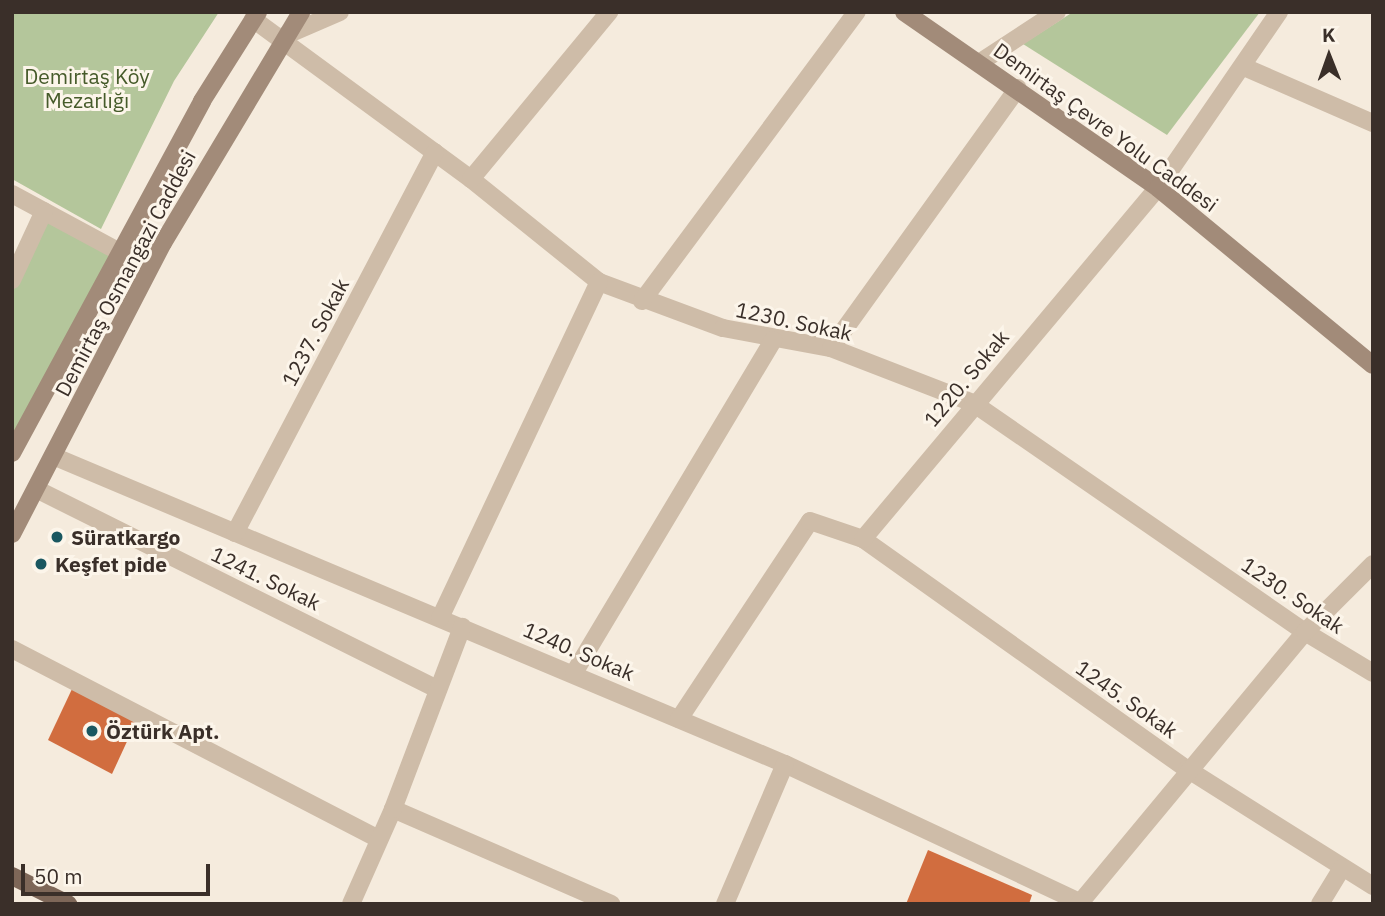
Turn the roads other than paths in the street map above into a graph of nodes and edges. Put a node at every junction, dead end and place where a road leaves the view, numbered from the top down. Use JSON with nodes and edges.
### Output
{"nodes":[{"id":1,"x":301,"y":12,"type":"edge"},
{"id":2,"x":340,"y":12,"type":"edge"},
{"id":3,"x":609,"y":12,"type":"edge"},
{"id":4,"x":857,"y":12,"type":"edge"},
{"id":5,"x":904,"y":12,"type":"edge"},
{"id":6,"x":1057,"y":12,"type":"edge"},
{"id":7,"x":1279,"y":12,"type":"edge"},
{"id":8,"x":256,"y":16,"type":"edge"},
{"id":9,"x":282,"y":37,"type":"junction"},
{"id":10,"x":979,"y":63,"type":"junction"},
{"id":11,"x":1244,"y":67,"type":"junction"},
{"id":12,"x":1018,"y":88,"type":"junction"},
{"id":13,"x":1373,"y":123,"type":"edge"},
{"id":14,"x":435,"y":152,"type":"junction"},
{"id":15,"x":471,"y":179,"type":"junction"},
{"id":16,"x":1158,"y":188,"type":"junction"},
{"id":17,"x":12,"y":194,"type":"edge"},
{"id":18,"x":44,"y":211,"type":"junction"},
{"id":19,"x":118,"y":251,"type":"junction"},
{"id":20,"x":12,"y":280,"type":"edge"},
{"id":21,"x":599,"y":282,"type":"junction"},
{"id":22,"x":642,"y":301,"type":"junction"},
{"id":23,"x":773,"y":340,"type":"junction"},
{"id":24,"x":831,"y":348,"type":"junction"},
{"id":25,"x":1373,"y":365,"type":"edge"},
{"id":26,"x":973,"y":403,"type":"junction"},
{"id":27,"x":12,"y":453,"type":"edge"},
{"id":28,"x":53,"y":456,"type":"junction"},
{"id":29,"x":36,"y":489,"type":"junction"},
{"id":30,"x":235,"y":533,"type":"junction"},
{"id":31,"x":12,"y":534,"type":"edge"},
{"id":32,"x":863,"y":539,"type":"junction"},
{"id":33,"x":1373,"y":564,"type":"edge"},
{"id":34,"x":440,"y":618,"type":"junction"},
{"id":35,"x":462,"y":627,"type":"junction"},
{"id":36,"x":1305,"y":632,"type":"junction"},
{"id":37,"x":12,"y":649,"type":"edge"},
{"id":38,"x":574,"y":673,"type":"junction"},
{"id":39,"x":1373,"y":673,"type":"edge"},
{"id":40,"x":438,"y":689,"type":"junction"},
{"id":41,"x":679,"y":719,"type":"junction"},
{"id":42,"x":785,"y":764,"type":"junction"},
{"id":43,"x":1187,"y":769,"type":"junction"},
{"id":44,"x":393,"y":809,"type":"junction"},
{"id":45,"x":379,"y":839,"type":"junction"},
{"id":46,"x":1342,"y":868,"type":"junction"},
{"id":47,"x":12,"y":876,"type":"edge"},
{"id":48,"x":1373,"y":886,"type":"edge"},
{"id":49,"x":1080,"y":903,"type":"edge"},
{"id":50,"x":68,"y":904,"type":"edge"},
{"id":51,"x":351,"y":904,"type":"edge"},
{"id":52,"x":611,"y":904,"type":"edge"},
{"id":53,"x":725,"y":904,"type":"edge"},
{"id":54,"x":1320,"y":904,"type":"edge"}],
"edges":[{"from":1,"to":9,"type":"main road","name":"Demirtaş Osmangazi Caddesi"},
{"from":2,"to":9,"type":"street"},
{"from":3,"to":15,"type":"street"},
{"from":4,"to":22,"type":"street"},
{"from":5,"to":10,"type":"main road","name":"Demirtaş Çevre Yolu Caddesi"},
{"from":6,"to":10,"type":"street"},
{"from":7,"to":11,"type":"street","name":"1220. Sokak"},
{"from":8,"to":9,"type":"street","name":"1230. Sokak"},
{"from":8,"to":19,"type":"main road","name":"Demirtaş Osmangazi Caddesi"},
{"from":9,"to":14,"type":"street","name":"1230. Sokak"},
{"from":9,"to":28,"type":"main road","name":"Demirtaş Osmangazi Caddesi"},
{"from":10,"to":12,"type":"main road","name":"Demirtaş Çevre Yolu Caddesi"},
{"from":11,"to":13,"type":"street"},
{"from":11,"to":16,"type":"street","name":"1220. Sokak"},
{"from":12,"to":16,"type":"main road","name":"Demirtaş Çevre Yolu Caddesi"},
{"from":12,"to":24,"type":"street"},
{"from":14,"to":15,"type":"street","name":"1230. Sokak"},
{"from":14,"to":30,"type":"street","name":"1237. Sokak"},
{"from":15,"to":21,"type":"street","name":"1230. Sokak"},
{"from":16,"to":25,"type":"main road","name":"Demirtaş Çevre Yolu Caddesi"},
{"from":16,"to":26,"type":"street","name":"1220. Sokak"},
{"from":17,"to":18,"type":"street"},
{"from":18,"to":19,"type":"street"},
{"from":18,"to":20,"type":"street"},
{"from":19,"to":27,"type":"main road","name":"Demirtaş Osmangazi Caddesi"},
{"from":21,"to":22,"type":"street","name":"1230. Sokak"},
{"from":21,"to":34,"type":"street"},
{"from":22,"to":23,"type":"street","name":"1230. Sokak"},
{"from":23,"to":24,"type":"street","name":"1230. Sokak"},
{"from":23,"to":38,"type":"street"},
{"from":24,"to":26,"type":"street","name":"1230. Sokak"},
{"from":26,"to":32,"type":"street","name":"1220. Sokak"},
{"from":26,"to":36,"type":"street","name":"1230. Sokak"},
{"from":28,"to":29,"type":"main road","name":"Demirtaş Osmangazi Caddesi"},
{"from":28,"to":30,"type":"street","name":"1240. Sokak"},
{"from":29,"to":31,"type":"main road","name":"Demirtaş Osmangazi Caddesi"},
{"from":29,"to":40,"type":"street","name":"1241. Sokak"},
{"from":30,"to":34,"type":"street","name":"1240. Sokak"},
{"from":32,"to":41,"type":"street"},
{"from":32,"to":43,"type":"street","name":"1245. Sokak"},
{"from":33,"to":36,"type":"street"},
{"from":34,"to":35,"type":"street","name":"1240. Sokak"},
{"from":35,"to":38,"type":"street","name":"1240. Sokak"},
{"from":35,"to":40,"type":"street"},
{"from":36,"to":39,"type":"street","name":"1230. Sokak"},
{"from":36,"to":43,"type":"street"},
{"from":37,"to":45,"type":"street"},
{"from":38,"to":41,"type":"street","name":"1240. Sokak"},
{"from":40,"to":44,"type":"street"},
{"from":41,"to":42,"type":"street","name":"1240. Sokak"},
{"from":42,"to":49,"type":"street","name":"1240. Sokak"},
{"from":42,"to":53,"type":"street"},
{"from":43,"to":46,"type":"street","name":"1245. Sokak"},
{"from":43,"to":49,"type":"street"},
{"from":44,"to":45,"type":"street"},
{"from":44,"to":52,"type":"street"},
{"from":45,"to":51,"type":"street"},
{"from":46,"to":48,"type":"street","name":"1245. Sokak"},
{"from":46,"to":54,"type":"street"},
{"from":47,"to":50,"type":"main road"}]}
